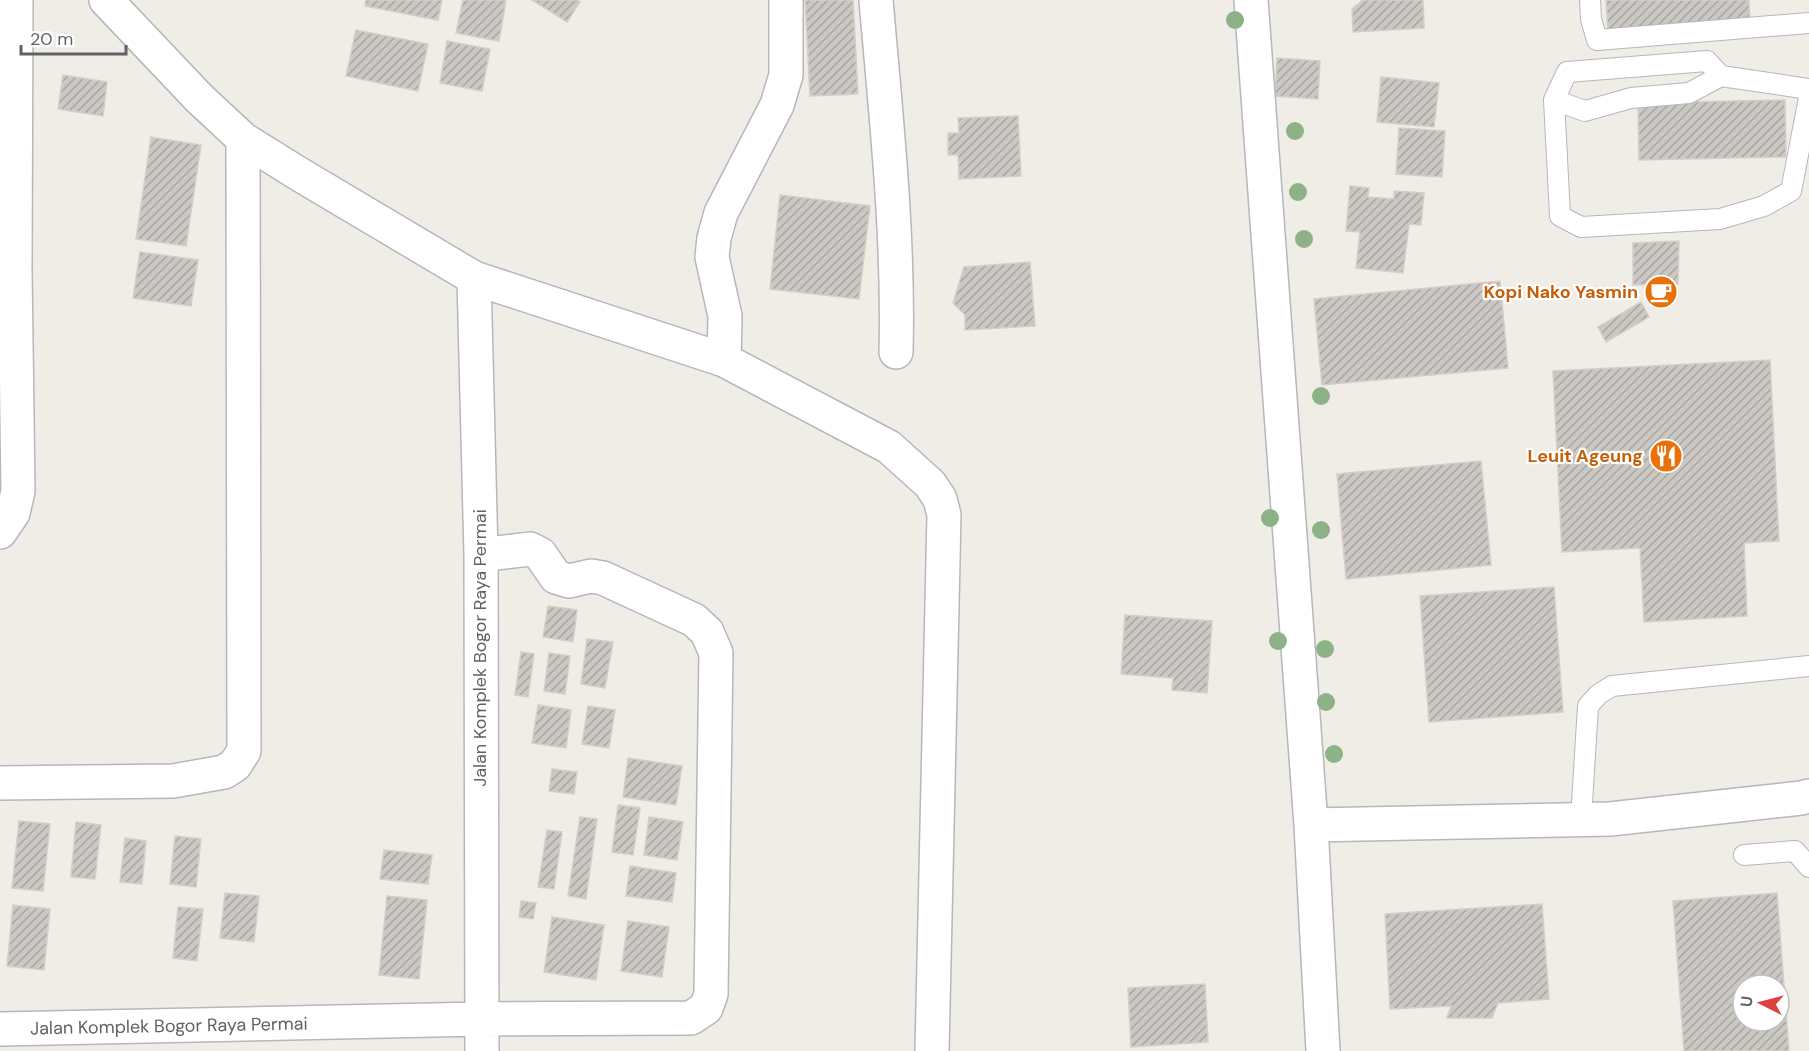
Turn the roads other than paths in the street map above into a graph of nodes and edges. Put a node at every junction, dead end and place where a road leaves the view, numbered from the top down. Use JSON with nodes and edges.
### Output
{"nodes":[{"id":1,"x":16,"y":0,"type":"edge"},
{"id":2,"x":106,"y":0,"type":"edge"},
{"id":3,"x":786,"y":0,"type":"edge"},
{"id":4,"x":876,"y":0,"type":"edge"},
{"id":5,"x":1251,"y":0,"type":"edge"},
{"id":6,"x":1590,"y":0,"type":"edge"},
{"id":7,"x":1809,"y":23,"type":"edge"},
{"id":8,"x":1721,"y":76,"type":"junction"},
{"id":9,"x":1809,"y":89,"type":"edge"},
{"id":10,"x":1809,"y":98,"type":"edge"},
{"id":11,"x":1554,"y":100,"type":"junction"},
{"id":12,"x":243,"y":139,"type":"junction"},
{"id":13,"x":474,"y":278,"type":"junction"},
{"id":14,"x":896,"y":352,"type":"dead end"},
{"id":15,"x":724,"y":360,"type":"junction"},
{"id":16,"x":0,"y":532,"type":"edge"},
{"id":17,"x":481,"y":555,"type":"junction"},
{"id":18,"x":1809,"y":666,"type":"edge"},
{"id":19,"x":0,"y":783,"type":"edge"},
{"id":20,"x":1806,"y":798,"type":"edge"},
{"id":21,"x":1581,"y":819,"type":"junction"},
{"id":22,"x":1311,"y":825,"type":"junction"},
{"id":23,"x":1744,"y":855,"type":"dead end"},
{"id":24,"x":1809,"y":867,"type":"edge"},
{"id":25,"x":0,"y":1029,"type":"edge"},
{"id":26,"x":482,"y":1035,"type":"edge"},
{"id":27,"x":932,"y":1051,"type":"edge"},
{"id":28,"x":1323,"y":1051,"type":"edge"}],
"edges":[{"from":1,"to":16,"type":"street"},
{"from":2,"to":12,"type":"street"},
{"from":3,"to":15,"type":"street"},
{"from":4,"to":14,"type":"street"},
{"from":5,"to":22,"type":"street"},
{"from":6,"to":7,"type":"lane"},
{"from":8,"to":9,"type":"lane"},
{"from":8,"to":11,"type":"lane"},
{"from":8,"to":11,"type":"lane"},
{"from":10,"to":11,"type":"lane"},
{"from":12,"to":13,"type":"street"},
{"from":12,"to":19,"type":"street"},
{"from":13,"to":15,"type":"street"},
{"from":13,"to":17,"type":"street","name":"Jalan Komplek Bogor Raya Permai"},
{"from":15,"to":27,"type":"street"},
{"from":17,"to":26,"type":"street","name":"Jalan Komplek Bogor Raya Permai"},
{"from":17,"to":26,"type":"street"},
{"from":18,"to":21,"type":"lane"},
{"from":20,"to":21,"type":"street"},
{"from":21,"to":22,"type":"street"},
{"from":22,"to":28,"type":"street"},
{"from":23,"to":24,"type":"lane"},
{"from":25,"to":26,"type":"street","name":"Jalan Komplek Bogor Raya Permai"}]}
